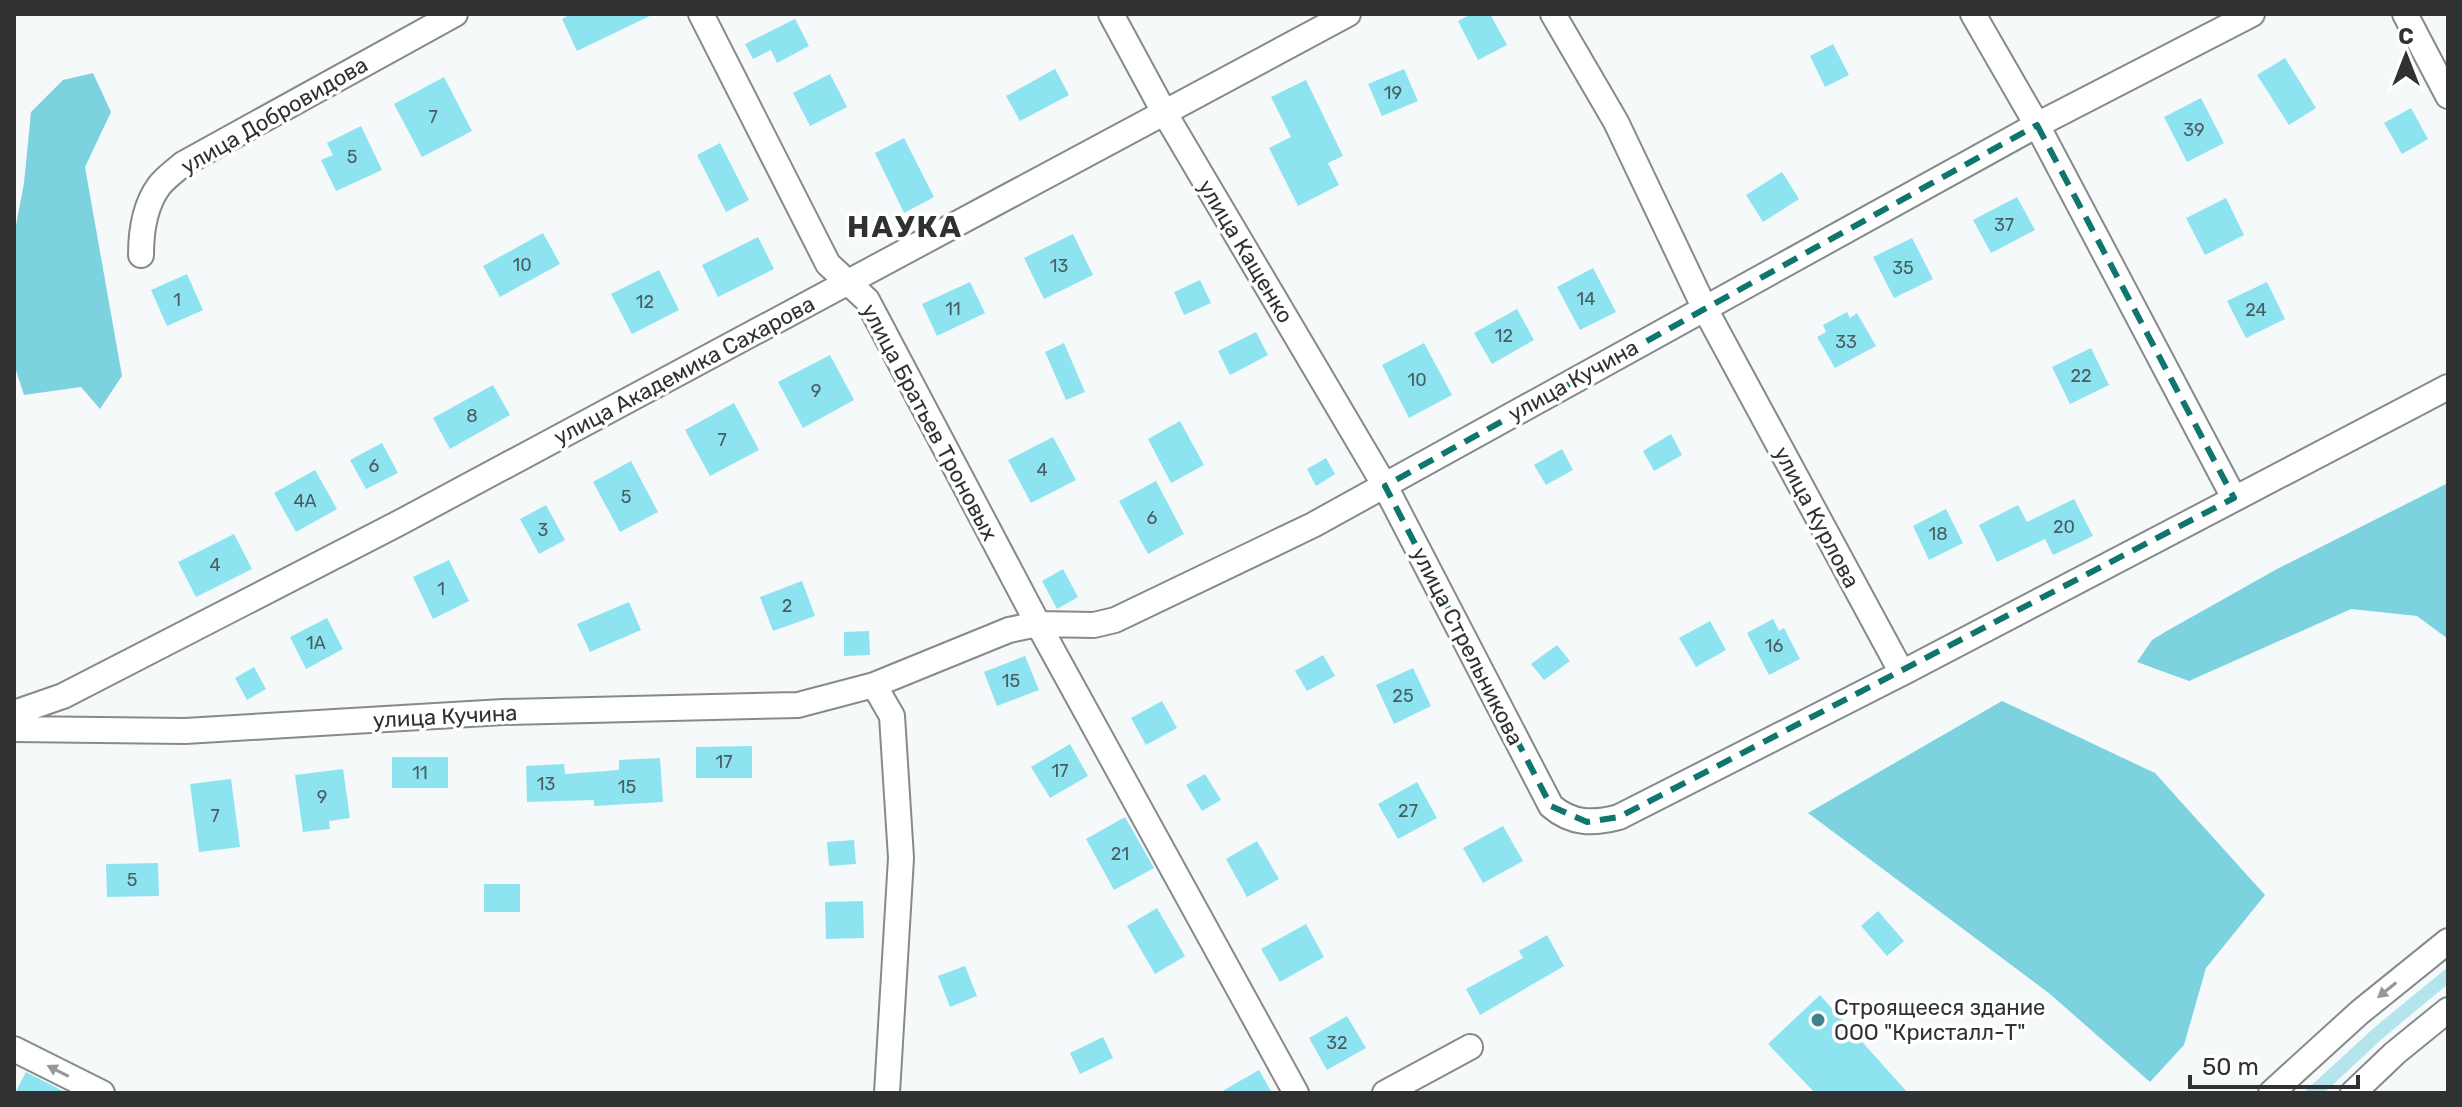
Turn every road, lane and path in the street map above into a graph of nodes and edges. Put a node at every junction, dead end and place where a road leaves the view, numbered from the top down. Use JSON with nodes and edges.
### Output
{"nodes":[{"id":1,"x":455,"y":14,"type":"edge"},
{"id":2,"x":701,"y":14,"type":"edge"},
{"id":3,"x":1111,"y":14,"type":"edge"},
{"id":4,"x":1348,"y":14,"type":"edge"},
{"id":5,"x":1553,"y":14,"type":"edge"},
{"id":6,"x":1973,"y":14,"type":"edge"},
{"id":7,"x":2252,"y":14,"type":"edge"},
{"id":8,"x":2405,"y":14,"type":"edge"},
{"id":9,"x":2448,"y":96,"type":"edge"},
{"id":10,"x":1164,"y":112,"type":"junction"},
{"id":11,"x":2037,"y":125,"type":"junction"},
{"id":12,"x":141,"y":255,"type":"dead end"},
{"id":13,"x":848,"y":283,"type":"junction"},
{"id":14,"x":1704,"y":307,"type":"junction"},
{"id":15,"x":2448,"y":387,"type":"edge"},
{"id":16,"x":1385,"y":486,"type":"junction"},
{"id":17,"x":2234,"y":498,"type":"junction"},
{"id":18,"x":1038,"y":624,"type":"junction"},
{"id":19,"x":1902,"y":673,"type":"junction"},
{"id":20,"x":874,"y":685,"type":"junction"},
{"id":21,"x":63,"y":696,"type":"junction"},
{"id":22,"x":14,"y":713,"type":"edge"},
{"id":23,"x":14,"y":729,"type":"edge"},
{"id":24,"x":60,"y":731,"type":"junction"},
{"id":25,"x":2448,"y":941,"type":"edge"},
{"id":26,"x":2448,"y":1010,"type":"edge"},
{"id":27,"x":1470,"y":1047,"type":"dead end"},
{"id":28,"x":14,"y":1049,"type":"edge"},
{"id":29,"x":102,"y":1093,"type":"edge"},
{"id":30,"x":887,"y":1093,"type":"edge"},
{"id":31,"x":1296,"y":1093,"type":"edge"},
{"id":32,"x":1385,"y":1093,"type":"edge"},
{"id":33,"x":2271,"y":1093,"type":"edge"},
{"id":34,"x":2353,"y":1093,"type":"edge"}],
"edges":[{"from":1,"to":12,"type":"street","name":"улица Добровидова"},
{"from":2,"to":13,"type":"street","name":"улица Братьев Троновых"},
{"from":3,"to":10,"type":"street","name":"улица Кащенко"},
{"from":4,"to":10,"type":"street","name":"улица Академика Сахарова"},
{"from":5,"to":14,"type":"street","name":"улица Курлова"},
{"from":6,"to":11,"type":"street"},
{"from":7,"to":11,"type":"street","name":"улица Кучина"},
{"from":8,"to":9,"type":"street"},
{"from":10,"to":13,"type":"street","name":"улица Академика Сахарова"},
{"from":10,"to":16,"type":"street","name":"улица Кащенко"},
{"from":11,"to":14,"type":"street","name":"улица Кучина"},
{"from":11,"to":17,"type":"street"},
{"from":13,"to":18,"type":"street","name":"улица Братьев Троновых"},
{"from":13,"to":21,"type":"street","name":"улица Академика Сахарова"},
{"from":14,"to":16,"type":"street","name":"улица Кучина"},
{"from":14,"to":19,"type":"street","name":"улица Курлова"},
{"from":15,"to":17,"type":"street"},
{"from":16,"to":18,"type":"street","name":"улица Кучина"},
{"from":16,"to":19,"type":"street","name":"улица Стрельникова"},
{"from":17,"to":19,"type":"street"},
{"from":18,"to":20,"type":"street","name":"улица Кучина"},
{"from":18,"to":31,"type":"street","name":"улица Братьев Троновых"},
{"from":20,"to":24,"type":"street","name":"улица Кучина"},
{"from":20,"to":30,"type":"street"},
{"from":21,"to":22,"type":"street","name":"улица Академика Сахарова"},
{"from":21,"to":24,"type":"street"},
{"from":23,"to":24,"type":"street","name":"улица Кучина"},
{"from":25,"to":33,"type":"street","one_way":true},
{"from":26,"to":34,"type":"street"},
{"from":27,"to":32,"type":"street"},
{"from":29,"to":28,"type":"street","one_way":true}]}
